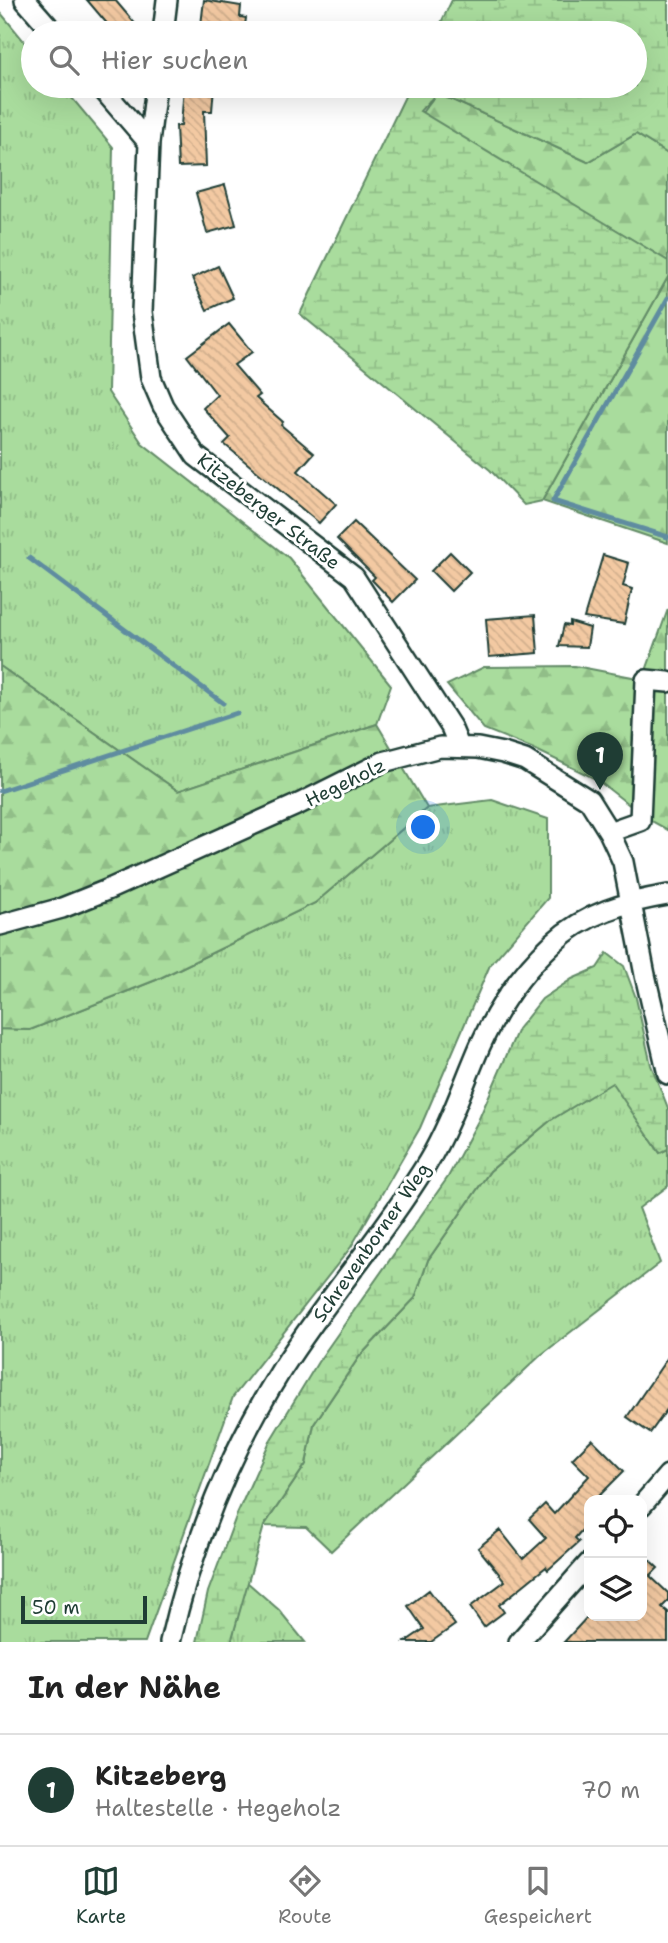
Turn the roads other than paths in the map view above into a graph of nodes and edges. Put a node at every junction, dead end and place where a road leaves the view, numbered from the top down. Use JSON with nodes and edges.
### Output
{"nodes":[{"id":1,"x":25,"y":0,"type":"edge"},
{"id":2,"x":167,"y":0,"type":"edge"},
{"id":3,"x":43,"y":21,"type":"edge"},
{"id":4,"x":164,"y":21,"type":"edge"},
{"id":5,"x":110,"y":98,"type":"edge"},
{"id":6,"x":155,"y":98,"type":"edge"},
{"id":7,"x":149,"y":143,"type":"junction"},
{"id":8,"x":668,"y":682,"type":"edge"},
{"id":9,"x":459,"y":747,"type":"junction"},
{"id":10,"x":609,"y":832,"type":"junction"},
{"id":11,"x":668,"y":895,"type":"edge"},
{"id":12,"x":633,"y":901,"type":"junction"},
{"id":13,"x":0,"y":925,"type":"edge"},
{"id":14,"x":668,"y":1074,"type":"edge"},
{"id":15,"x":668,"y":1475,"type":"edge"},
{"id":16,"x":647,"y":1499,"type":"edge"},
{"id":17,"x":584,"y":1569,"type":"edge"},
{"id":18,"x":170,"y":1642,"type":"edge"},
{"id":19,"x":519,"y":1642,"type":"edge"}],
"edges":[{"from":1,"to":3,"type":"street"},
{"from":2,"to":4,"type":"street"},
{"from":5,"to":7,"type":"street"},
{"from":6,"to":7,"type":"street","name":"Kitzeberger Straße"},
{"from":7,"to":9,"type":"street","name":"Kitzeberger Straße"},
{"from":8,"to":10,"type":"street"},
{"from":9,"to":10,"type":"street","name":"Hegeholz"},
{"from":9,"to":13,"type":"street","name":"Hegeholz"},
{"from":10,"to":12,"type":"street","name":"Hegeholz"},
{"from":11,"to":12,"type":"street","name":"Schrevenborner Weg"},
{"from":12,"to":14,"type":"street"},
{"from":12,"to":18,"type":"street","name":"Schrevenborner Weg"},
{"from":15,"to":16,"type":"street"},
{"from":17,"to":19,"type":"street"}]}
